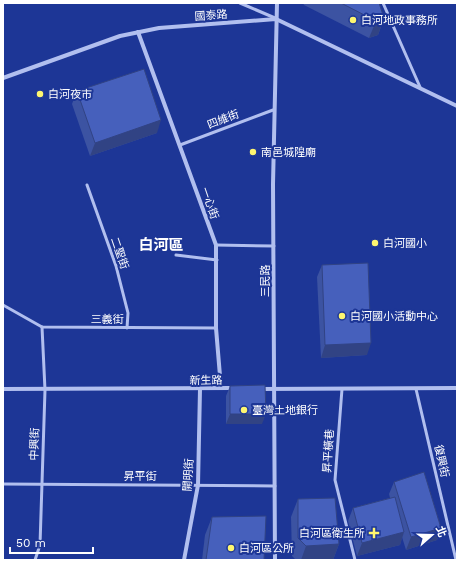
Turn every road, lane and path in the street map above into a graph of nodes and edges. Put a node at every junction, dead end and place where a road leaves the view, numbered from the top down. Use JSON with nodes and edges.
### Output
{"nodes":[{"id":1,"x":240,"y":3,"type":"edge"},
{"id":2,"x":277,"y":3,"type":"edge"},
{"id":3,"x":383,"y":3,"type":"edge"},
{"id":4,"x":276,"y":19,"type":"junction"},
{"id":5,"x":138,"y":32,"type":"junction"},
{"id":6,"x":3,"y":78,"type":"edge"},
{"id":7,"x":420,"y":88,"type":"junction"},
{"id":8,"x":457,"y":106,"type":"edge"},
{"id":9,"x":273,"y":110,"type":"junction"},
{"id":10,"x":180,"y":145,"type":"junction"},
{"id":11,"x":87,"y":186,"type":"dead end"},
{"id":12,"x":216,"y":245,"type":"junction"},
{"id":13,"x":274,"y":246,"type":"junction"},
{"id":14,"x":176,"y":255,"type":"dead end"},
{"id":15,"x":217,"y":260,"type":"junction"},
{"id":16,"x":3,"y":305,"type":"edge"},
{"id":17,"x":42,"y":327,"type":"junction"},
{"id":18,"x":127,"y":328,"type":"junction"},
{"id":19,"x":216,"y":328,"type":"junction"},
{"id":20,"x":221,"y":388,"type":"junction"},
{"id":21,"x":236,"y":388,"type":"edge"},
{"id":22,"x":457,"y":388,"type":"edge"},
{"id":23,"x":3,"y":389,"type":"edge"},
{"id":24,"x":200,"y":389,"type":"junction"},
{"id":25,"x":259,"y":389,"type":"edge"},
{"id":26,"x":275,"y":389,"type":"junction"},
{"id":27,"x":342,"y":389,"type":"junction"},
{"id":28,"x":416,"y":389,"type":"junction"},
{"id":29,"x":45,"y":390,"type":"junction"},
{"id":30,"x":3,"y":484,"type":"edge"},
{"id":31,"x":41,"y":484,"type":"junction"},
{"id":32,"x":198,"y":485,"type":"junction"},
{"id":33,"x":276,"y":486,"type":"junction"},
{"id":34,"x":35,"y":560,"type":"edge"},
{"id":35,"x":184,"y":560,"type":"edge"},
{"id":36,"x":275,"y":560,"type":"edge"},
{"id":37,"x":355,"y":560,"type":"edge"},
{"id":38,"x":456,"y":560,"type":"edge"}],
"edges":[{"from":1,"to":4,"type":"lane"},
{"from":2,"to":4,"type":"street","name":"三民路"},
{"from":3,"to":7,"type":"lane"},
{"from":4,"to":5,"type":"street","name":"國泰路"},
{"from":4,"to":7,"type":"street"},
{"from":4,"to":9,"type":"street","name":"三民路"},
{"from":5,"to":6,"type":"street","name":"國泰路"},
{"from":5,"to":10,"type":"street","name":"一心街"},
{"from":7,"to":8,"type":"street"},
{"from":9,"to":10,"type":"lane","name":"四維街"},
{"from":9,"to":13,"type":"street","name":"三民路"},
{"from":10,"to":12,"type":"street","name":"一心街"},
{"from":11,"to":18,"type":"lane","name":"二聖街"},
{"from":12,"to":13,"type":"lane"},
{"from":12,"to":15,"type":"street","name":"一心街"},
{"from":13,"to":26,"type":"street","name":"三民路"},
{"from":14,"to":15,"type":"lane"},
{"from":15,"to":19,"type":"street","name":"一心街"},
{"from":16,"to":17,"type":"lane","name":"三義街"},
{"from":17,"to":18,"type":"lane","name":"三義街"},
{"from":17,"to":29,"type":"lane","name":"中興街"},
{"from":18,"to":19,"type":"lane","name":"三義街"},
{"from":19,"to":20,"type":"street","name":"一心街"},
{"from":20,"to":21,"type":"street","name":"新生路"},
{"from":20,"to":24,"type":"street","name":"新生路"},
{"from":22,"to":28,"type":"street"},
{"from":23,"to":29,"type":"street","name":"新生路"},
{"from":24,"to":29,"type":"street","name":"新生路"},
{"from":24,"to":32,"type":"street","name":"開明街"},
{"from":25,"to":26,"type":"street"},
{"from":26,"to":27,"type":"street"},
{"from":26,"to":33,"type":"street","name":"三民路"},
{"from":27,"to":28,"type":"street"},
{"from":27,"to":37,"type":"lane","name":"昇平橫巷"},
{"from":28,"to":38,"type":"lane","name":"復興街"},
{"from":29,"to":31,"type":"lane","name":"中興街"},
{"from":30,"to":31,"type":"lane","name":"昇平街"},
{"from":31,"to":32,"type":"lane","name":"昇平街"},
{"from":31,"to":34,"type":"lane","name":"中興街"},
{"from":32,"to":33,"type":"lane","name":"昇平街"},
{"from":32,"to":35,"type":"street","name":"開明街"},
{"from":33,"to":36,"type":"street","name":"三民路"}]}
